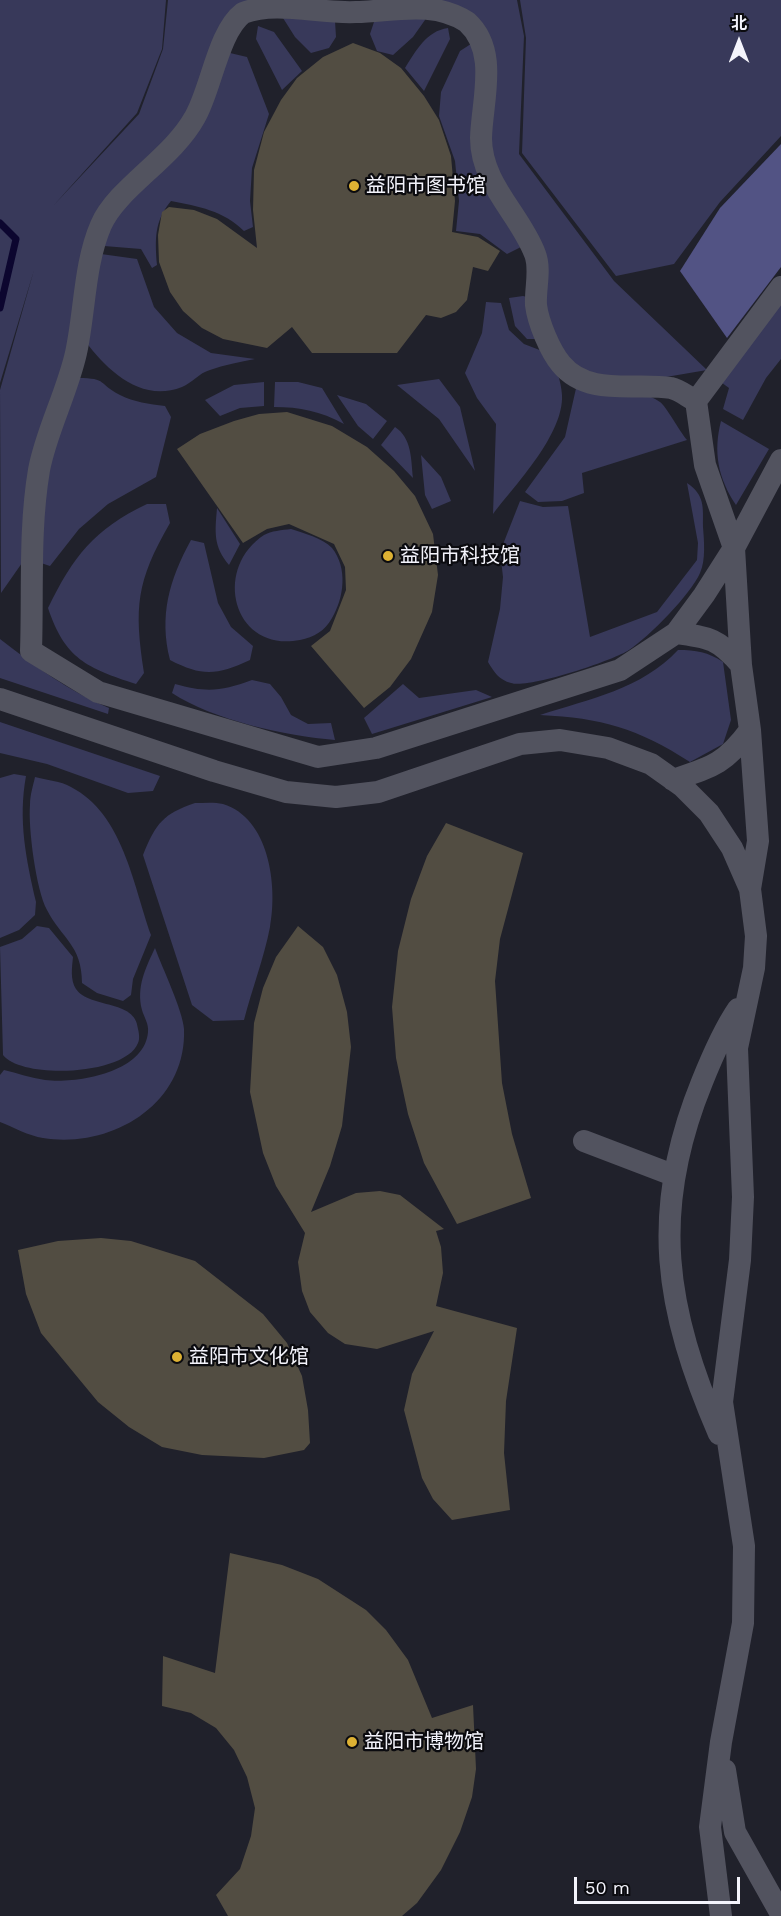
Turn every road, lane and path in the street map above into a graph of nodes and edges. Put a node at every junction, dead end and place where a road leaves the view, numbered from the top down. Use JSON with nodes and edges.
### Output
{"nodes":[{"id":1,"x":781,"y":287,"type":"edge"},
{"id":2,"x":696,"y":401,"type":"junction"},
{"id":3,"x":781,"y":460,"type":"edge"},
{"id":4,"x":734,"y":548,"type":"junction"},
{"id":5,"x":676,"y":633,"type":"junction"},
{"id":6,"x":741,"y":665,"type":"junction"},
{"id":7,"x":0,"y":699,"type":"edge"},
{"id":8,"x":141,"y":705,"type":"junction"},
{"id":9,"x":750,"y":730,"type":"junction"},
{"id":10,"x":130,"y":743,"type":"junction"},
{"id":11,"x":673,"y":780,"type":"junction"},
{"id":12,"x":750,"y":889,"type":"junction"},
{"id":13,"x":747,"y":995,"type":"junction"},
{"id":14,"x":584,"y":1141,"type":"dead end"},
{"id":15,"x":673,"y":1175,"type":"junction"},
{"id":16,"x":730,"y":1459,"type":"junction"},
{"id":17,"x":722,"y":1742,"type":"junction"},
{"id":18,"x":781,"y":1914,"type":"edge"},
{"id":19,"x":721,"y":1916,"type":"edge"}],
"edges":[{"from":1,"to":2,"type":"street"},
{"from":2,"to":4,"type":"street"},
{"from":2,"to":8,"type":"street"},
{"from":3,"to":4,"type":"street"},
{"from":4,"to":5,"type":"street"},
{"from":4,"to":6,"type":"street"},
{"from":5,"to":6,"type":"street"},
{"from":5,"to":8,"type":"street"},
{"from":6,"to":9,"type":"street"},
{"from":7,"to":10,"type":"street"},
{"from":8,"to":10,"type":"street"},
{"from":9,"to":11,"type":"street"},
{"from":9,"to":12,"type":"street"},
{"from":10,"to":11,"type":"street"},
{"from":11,"to":12,"type":"street"},
{"from":12,"to":13,"type":"street"},
{"from":13,"to":15,"type":"street"},
{"from":13,"to":16,"type":"street"},
{"from":14,"to":15,"type":"street"},
{"from":15,"to":16,"type":"street"},
{"from":16,"to":17,"type":"street"},
{"from":17,"to":18,"type":"street"},
{"from":17,"to":19,"type":"street"}]}
